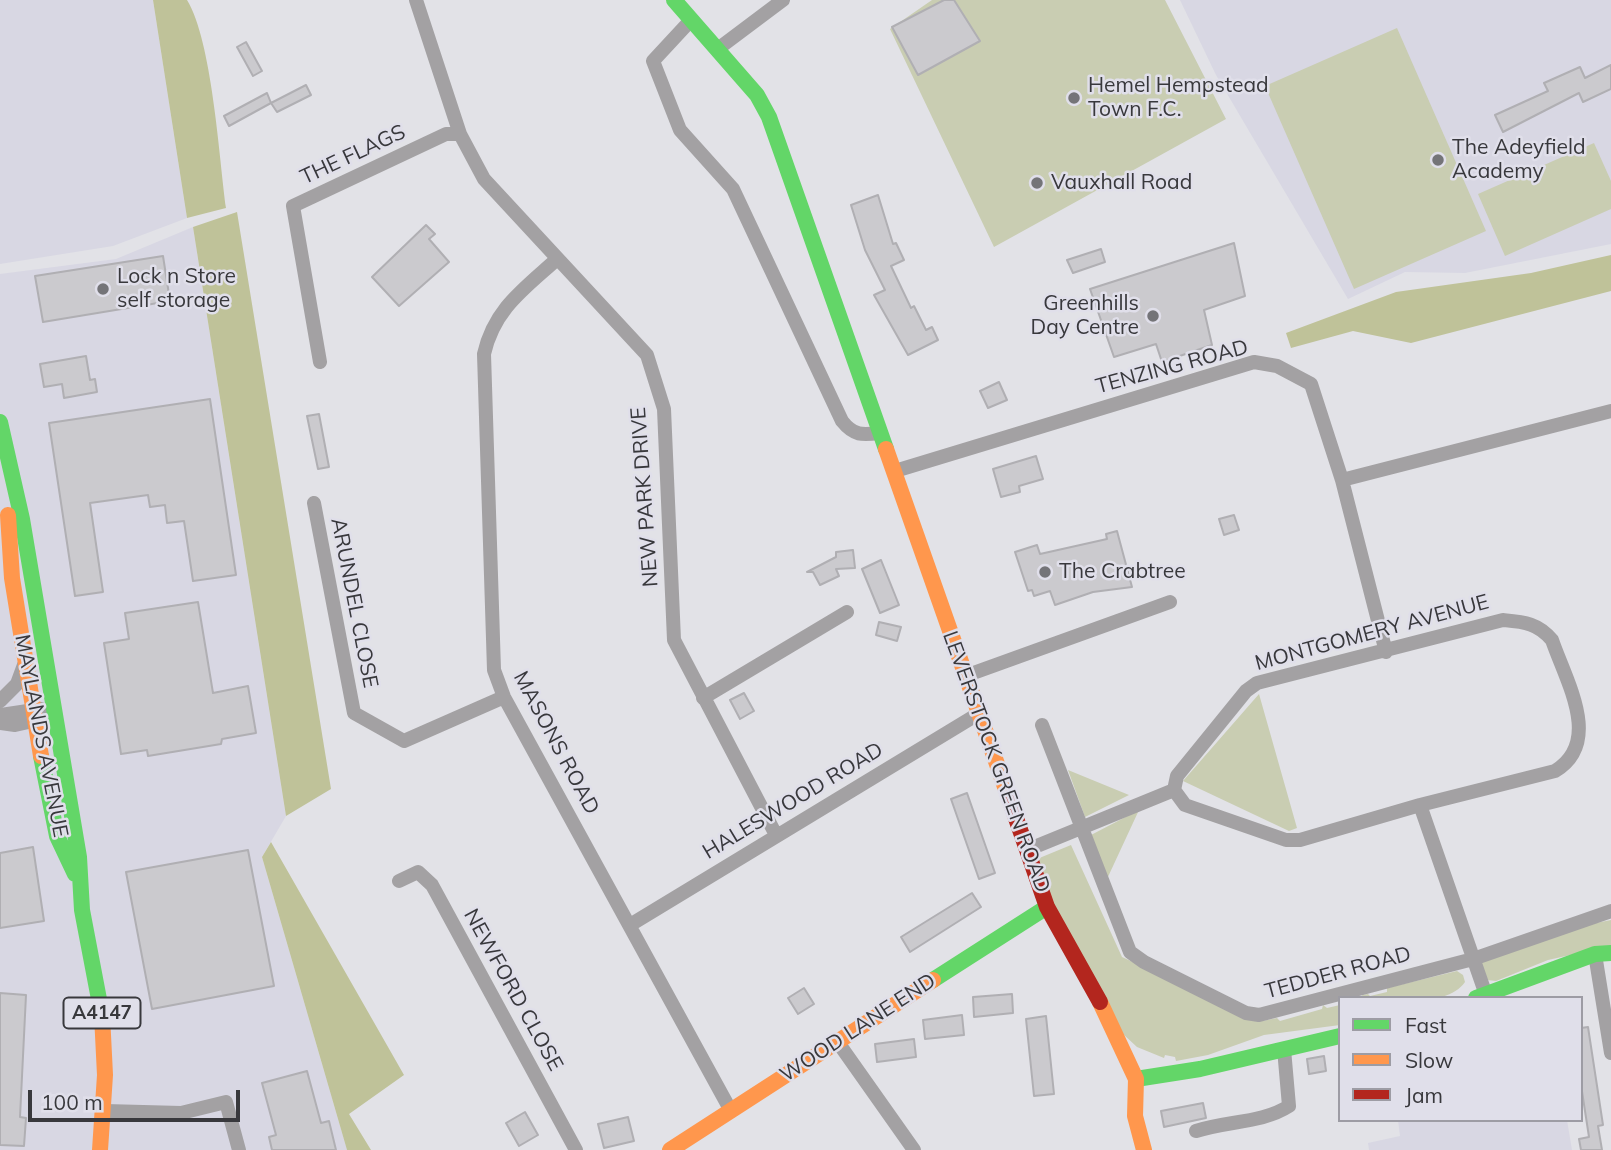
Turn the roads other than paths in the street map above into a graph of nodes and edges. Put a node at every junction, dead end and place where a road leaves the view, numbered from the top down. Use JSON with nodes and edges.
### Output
{"nodes":[{"id":1,"x":416,"y":0,"type":"edge"},
{"id":2,"x":674,"y":0,"type":"edge"},
{"id":3,"x":783,"y":0,"type":"edge"},
{"id":4,"x":691,"y":20,"type":"junction"},
{"id":5,"x":719,"y":48,"type":"junction"},
{"id":6,"x":460,"y":134,"type":"junction"},
{"id":7,"x":557,"y":259,"type":"junction"},
{"id":8,"x":320,"y":362,"type":"dead end"},
{"id":9,"x":1611,"y":411,"type":"edge"},
{"id":10,"x":0,"y":422,"type":"edge"},
{"id":11,"x":880,"y":433,"type":"junction"},
{"id":12,"x":8,"y":466,"type":"junction"},
{"id":13,"x":895,"y":471,"type":"junction"},
{"id":14,"x":1342,"y":480,"type":"junction"},
{"id":15,"x":314,"y":503,"type":"dead end"},
{"id":16,"x":1170,"y":602,"type":"dead end"},
{"id":17,"x":36,"y":612,"type":"junction"},
{"id":18,"x":847,"y":612,"type":"dead end"},
{"id":19,"x":1386,"y":652,"type":"junction"},
{"id":20,"x":24,"y":655,"type":"junction"},
{"id":21,"x":965,"y":676,"type":"junction"},
{"id":22,"x":504,"y":697,"type":"junction"},
{"id":23,"x":703,"y":698,"type":"junction"},
{"id":24,"x":0,"y":701,"type":"edge"},
{"id":25,"x":52,"y":712,"type":"junction"},
{"id":26,"x":978,"y":713,"type":"junction"},
{"id":27,"x":0,"y":715,"type":"edge"},
{"id":28,"x":34,"y":715,"type":"junction"},
{"id":29,"x":0,"y":723,"type":"edge"},
{"id":30,"x":1042,"y":725,"type":"dead end"},
{"id":31,"x":67,"y":789,"type":"junction"},
{"id":32,"x":1174,"y":790,"type":"junction"},
{"id":33,"x":1420,"y":805,"type":"junction"},
{"id":34,"x":1083,"y":827,"type":"junction"},
{"id":35,"x":776,"y":835,"type":"junction"},
{"id":36,"x":57,"y":836,"type":"junction"},
{"id":37,"x":1027,"y":850,"type":"junction"},
{"id":38,"x":77,"y":877,"type":"junction"},
{"id":39,"x":399,"y":881,"type":"dead end"},
{"id":40,"x":1047,"y":907,"type":"junction"},
{"id":41,"x":1611,"y":911,"type":"edge"},
{"id":42,"x":631,"y":925,"type":"junction"},
{"id":43,"x":1603,"y":953,"type":"edge"},
{"id":44,"x":1473,"y":959,"type":"junction"},
{"id":45,"x":1481,"y":996,"type":"edge"},
{"id":46,"x":1338,"y":1036,"type":"edge"},
{"id":47,"x":837,"y":1041,"type":"junction"},
{"id":48,"x":1284,"y":1049,"type":"junction"},
{"id":49,"x":1611,"y":1053,"type":"edge"},
{"id":50,"x":1136,"y":1079,"type":"junction"},
{"id":51,"x":105,"y":1111,"type":"junction"},
{"id":52,"x":731,"y":1111,"type":"junction"},
{"id":53,"x":1196,"y":1131,"type":"dead end"},
{"id":54,"x":100,"y":1150,"type":"edge"},
{"id":55,"x":239,"y":1150,"type":"edge"},
{"id":56,"x":576,"y":1150,"type":"edge"},
{"id":57,"x":670,"y":1150,"type":"edge"},
{"id":58,"x":914,"y":1150,"type":"edge"},
{"id":59,"x":1144,"y":1150,"type":"edge"}],
"edges":[{"from":1,"to":6,"type":"street","name":"NEW PARK DRIVE"},
{"from":2,"to":4,"type":"street","name":"LEVERSTOCK GREEN ROAD"},
{"from":3,"to":5,"type":"street"},
{"from":4,"to":5,"type":"street","name":"LEVERSTOCK GREEN ROAD"},
{"from":4,"to":11,"type":"street"},
{"from":5,"to":11,"type":"street","name":"LEVERSTOCK GREEN ROAD"},
{"from":6,"to":7,"type":"street","name":"NEW PARK DRIVE"},
{"from":6,"to":8,"type":"street","name":"THE FLAGS"},
{"from":7,"to":22,"type":"street","name":"MASONS ROAD"},
{"from":7,"to":23,"type":"street","name":"NEW PARK DRIVE"},
{"from":9,"to":14,"type":"street"},
{"from":10,"to":12,"type":"street","name":"MAYLANDS AVENUE","number":"A4147"},
{"from":11,"to":13,"type":"street","name":"LEVERSTOCK GREEN ROAD"},
{"from":12,"to":17,"type":"street","name":"MAYLANDS AVENUE","number":"A4147"},
{"from":12,"to":20,"type":"street","name":"MAYLANDS AVENUE","number":"A4147"},
{"from":13,"to":14,"type":"street","name":"TENZING ROAD"},
{"from":13,"to":21,"type":"street","name":"LEVERSTOCK GREEN ROAD"},
{"from":14,"to":19,"type":"street","name":"TENZING ROAD"},
{"from":15,"to":22,"type":"street","name":"ARUNDEL CLOSE"},
{"from":16,"to":21,"type":"street"},
{"from":17,"to":20,"type":"street"},
{"from":17,"to":25,"type":"street","name":"MAYLANDS AVENUE","number":"A4147"},
{"from":18,"to":23,"type":"street"},
{"from":19,"to":32,"type":"street","name":"MONTGOMERY AVENUE"},
{"from":19,"to":33,"type":"street","name":"MONTGOMERY AVENUE"},
{"from":20,"to":24,"type":"street"},
{"from":20,"to":28,"type":"street","name":"MAYLANDS AVENUE","number":"A4147"},
{"from":21,"to":26,"type":"street","name":"LEVERSTOCK GREEN ROAD"},
{"from":22,"to":42,"type":"street","name":"MASONS ROAD"},
{"from":23,"to":35,"type":"street","name":"NEW PARK DRIVE"},
{"from":25,"to":28,"type":"street"},
{"from":25,"to":31,"type":"street","name":"MAYLANDS AVENUE","number":"A4147"},
{"from":26,"to":35,"type":"street","name":"HALESWOOD ROAD"},
{"from":26,"to":37,"type":"street","name":"LEVERSTOCK GREEN ROAD"},
{"from":27,"to":28,"type":"street"},
{"from":28,"to":29,"type":"street"},
{"from":28,"to":36,"type":"street","name":"MAYLANDS AVENUE","number":"A4147"},
{"from":30,"to":34,"type":"street","name":"TEDDER ROAD"},
{"from":31,"to":36,"type":"street"},
{"from":31,"to":38,"type":"street","name":"MAYLANDS AVENUE","number":"A4147"},
{"from":32,"to":33,"type":"street","name":"MONTGOMERY AVENUE"},
{"from":32,"to":34,"type":"street"},
{"from":33,"to":44,"type":"street"},
{"from":34,"to":37,"type":"street"},
{"from":34,"to":44,"type":"street","name":"TEDDER ROAD"},
{"from":35,"to":42,"type":"street","name":"HALESWOOD ROAD"},
{"from":36,"to":38,"type":"street","name":"MAYLANDS AVENUE","number":"A4147"},
{"from":37,"to":40,"type":"street","name":"LEVERSTOCK GREEN ROAD"},
{"from":38,"to":51,"type":"street","name":"MAYLANDS AVENUE","number":"A4147"},
{"from":39,"to":56,"type":"street","name":"NEWFORD CLOSE"},
{"from":40,"to":47,"type":"street","name":"WOOD LANE END"},
{"from":40,"to":50,"type":"street","name":"LEVERSTOCK GREEN ROAD"},
{"from":41,"to":44,"type":"street","name":"TEDDER ROAD"},
{"from":42,"to":52,"type":"street","name":"MASONS ROAD"},
{"from":43,"to":45,"type":"street"},
{"from":43,"to":49,"type":"street"},
{"from":44,"to":45,"type":"street"},
{"from":46,"to":48,"type":"street"},
{"from":47,"to":52,"type":"street","name":"WOOD LANE END"},
{"from":47,"to":58,"type":"street"},
{"from":48,"to":50,"type":"street"},
{"from":48,"to":53,"type":"street"},
{"from":50,"to":59,"type":"street"},
{"from":51,"to":54,"type":"street","name":"MAYLANDS AVENUE","number":"A4147"},
{"from":51,"to":55,"type":"street"},
{"from":52,"to":57,"type":"street","name":"WOOD LANE END"}]}
